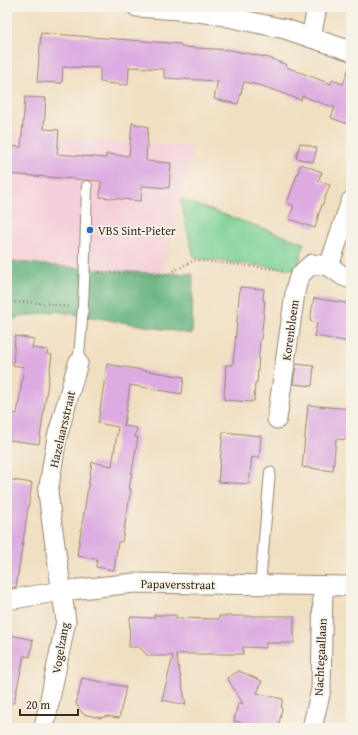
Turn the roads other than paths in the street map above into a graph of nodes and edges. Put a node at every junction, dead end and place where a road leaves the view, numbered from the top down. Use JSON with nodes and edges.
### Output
{"nodes":[{"id":1,"x":137,"y":7,"type":"edge"},
{"id":2,"x":317,"y":7,"type":"edge"},
{"id":3,"x":215,"y":11,"type":"edge"},
{"id":4,"x":311,"y":38,"type":"junction"},
{"id":5,"x":351,"y":51,"type":"edge"},
{"id":6,"x":87,"y":186,"type":"dead end"},
{"id":7,"x":351,"y":201,"type":"edge"},
{"id":8,"x":328,"y":266,"type":"junction"},
{"id":9,"x":351,"y":279,"type":"edge"},
{"id":10,"x":78,"y":363,"type":"joint"},
{"id":11,"x":277,"y":419,"type":"dead end"},
{"id":12,"x":270,"y":472,"type":"dead end"},
{"id":13,"x":260,"y":585,"type":"junction"},
{"id":14,"x":323,"y":586,"type":"junction"},
{"id":15,"x":351,"y":586,"type":"edge"},
{"id":16,"x":62,"y":591,"type":"junction"},
{"id":17,"x":7,"y":600,"type":"edge"},
{"id":18,"x":44,"y":728,"type":"edge"},
{"id":19,"x":312,"y":728,"type":"edge"}],
"edges":[{"from":1,"to":3,"type":"street"},
{"from":2,"to":4,"type":"street"},
{"from":3,"to":4,"type":"street"},
{"from":4,"to":5,"type":"street"},
{"from":6,"to":10,"type":"lane"},
{"from":7,"to":8,"type":"street"},
{"from":8,"to":9,"type":"street"},
{"from":8,"to":11,"type":"street","name":"Korenbloem"},
{"from":10,"to":16,"type":"street","name":"Hazelaarsstraat"},
{"from":12,"to":13,"type":"lane"},
{"from":13,"to":14,"type":"street","name":"Papaversstraat"},
{"from":13,"to":16,"type":"street","name":"Papaversstraat"},
{"from":14,"to":15,"type":"street","name":"Papaversstraat"},
{"from":14,"to":19,"type":"street","name":"Nachtegaallaan"},
{"from":16,"to":17,"type":"street","name":"Papaversstraat"},
{"from":16,"to":18,"type":"street","name":"Vogelzang"}]}
